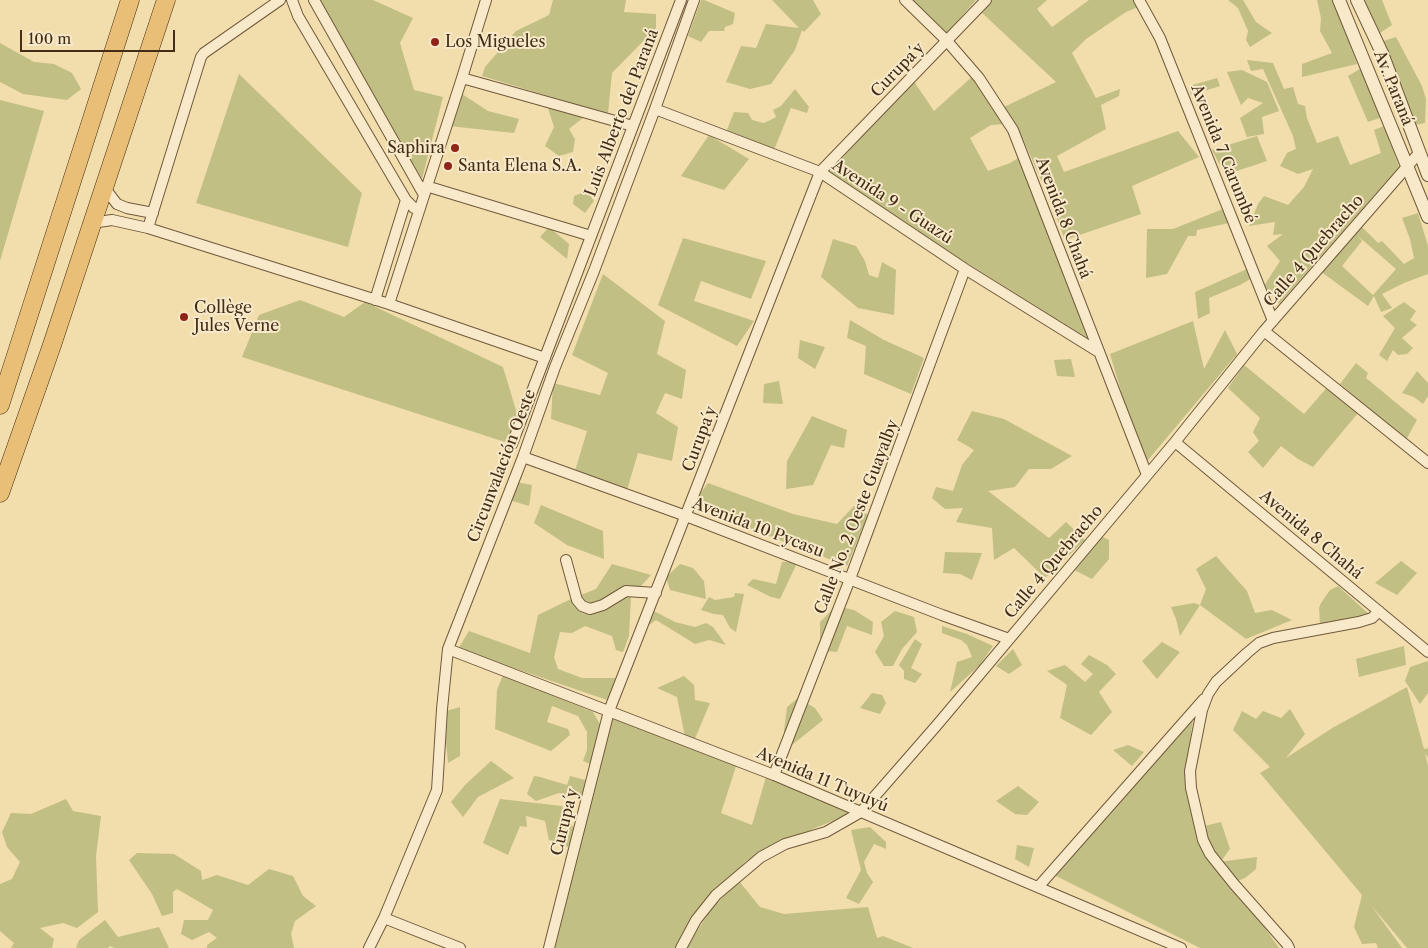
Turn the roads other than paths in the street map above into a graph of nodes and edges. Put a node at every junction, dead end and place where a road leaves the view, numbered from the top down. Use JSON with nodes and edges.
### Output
{"nodes":[{"id":1,"x":130,"y":0,"type":"edge"},
{"id":2,"x":166,"y":0,"type":"edge"},
{"id":3,"x":280,"y":0,"type":"edge"},
{"id":4,"x":292,"y":0,"type":"edge"},
{"id":5,"x":314,"y":0,"type":"edge"},
{"id":6,"x":486,"y":0,"type":"edge"},
{"id":7,"x":694,"y":0,"type":"edge"},
{"id":8,"x":905,"y":0,"type":"edge"},
{"id":9,"x":986,"y":0,"type":"edge"},
{"id":10,"x":1139,"y":0,"type":"edge"},
{"id":11,"x":1339,"y":0,"type":"edge"},
{"id":12,"x":1357,"y":0,"type":"edge"},
{"id":13,"x":679,"y":1,"type":"edge"},
{"id":14,"x":947,"y":41,"type":"junction"},
{"id":15,"x":462,"y":78,"type":"junction"},
{"id":16,"x":655,"y":109,"type":"junction"},
{"id":17,"x":633,"y":126,"type":"junction"},
{"id":18,"x":1419,"y":153,"type":"junction"},
{"id":19,"x":1407,"y":166,"type":"junction"},
{"id":20,"x":820,"y":172,"type":"junction"},
{"id":21,"x":1428,"y":175,"type":"edge"},
{"id":22,"x":104,"y":187,"type":"junction"},
{"id":23,"x":425,"y":191,"type":"junction"},
{"id":24,"x":406,"y":200,"type":"junction"},
{"id":25,"x":130,"y":209,"type":"junction"},
{"id":26,"x":420,"y":209,"type":"junction"},
{"id":27,"x":153,"y":213,"type":"junction"},
{"id":28,"x":1428,"y":217,"type":"edge"},
{"id":29,"x":127,"y":222,"type":"junction"},
{"id":30,"x":92,"y":223,"type":"junction"},
{"id":31,"x":148,"y":228,"type":"junction"},
{"id":32,"x":592,"y":236,"type":"junction"},
{"id":33,"x":965,"y":269,"type":"junction"},
{"id":34,"x":375,"y":300,"type":"junction"},
{"id":35,"x":389,"y":304,"type":"junction"},
{"id":36,"x":1274,"y":321,"type":"junction"},
{"id":37,"x":1264,"y":331,"type":"junction"},
{"id":38,"x":1097,"y":351,"type":"junction"},
{"id":39,"x":545,"y":358,"type":"junction"},
{"id":40,"x":0,"y":405,"type":"edge"},
{"id":41,"x":1175,"y":442,"type":"junction"},
{"id":42,"x":512,"y":444,"type":"dead end"},
{"id":43,"x":523,"y":457,"type":"junction"},
{"id":44,"x":1428,"y":463,"type":"edge"},
{"id":45,"x":1146,"y":475,"type":"junction"},
{"id":46,"x":0,"y":493,"type":"edge"},
{"id":47,"x":686,"y":516,"type":"junction"},
{"id":48,"x":566,"y":560,"type":"dead end"},
{"id":49,"x":850,"y":579,"type":"junction"},
{"id":50,"x":656,"y":593,"type":"junction"},
{"id":51,"x":1379,"y":611,"type":"junction"},
{"id":52,"x":1009,"y":639,"type":"junction"},
{"id":53,"x":448,"y":648,"type":"junction"},
{"id":54,"x":1428,"y":652,"type":"edge"},
{"id":55,"x":1208,"y":694,"type":"junction"},
{"id":56,"x":609,"y":711,"type":"junction"},
{"id":57,"x":774,"y":775,"type":"junction"},
{"id":58,"x":861,"y":812,"type":"junction"},
{"id":59,"x":1039,"y":886,"type":"junction"},
{"id":60,"x":384,"y":918,"type":"junction"},
{"id":61,"x":370,"y":948,"type":"edge"},
{"id":62,"x":460,"y":948,"type":"edge"},
{"id":63,"x":549,"y":948,"type":"edge"},
{"id":64,"x":681,"y":948,"type":"edge"},
{"id":65,"x":1182,"y":948,"type":"edge"},
{"id":66,"x":1289,"y":948,"type":"edge"}],
"edges":[{"from":1,"to":40,"type":"highway"},
{"from":2,"to":22,"type":"highway"},
{"from":3,"to":27,"type":"street"},
{"from":4,"to":24,"type":"street"},
{"from":5,"to":23,"type":"street"},
{"from":6,"to":15,"type":"street"},
{"from":7,"to":16,"type":"street","name":"Circunvalación Oeste"},
{"from":8,"to":14,"type":"street","name":"Avenida 8 Chahá"},
{"from":9,"to":14,"type":"street","name":"Curupa´y"},
{"from":10,"to":36,"type":"street","name":"Avenida 7 Carumbé"},
{"from":11,"to":19,"type":"street","name":"Av. Paraná"},
{"from":12,"to":18,"type":"street","name":"Av. Paraná"},
{"from":13,"to":17,"type":"street","name":"Luis Alberto del Paraná"},
{"from":14,"to":20,"type":"street","name":"Curupa´y"},
{"from":14,"to":38,"type":"street","name":"Avenida 8 Chahá"},
{"from":15,"to":17,"type":"street"},
{"from":15,"to":23,"type":"street"},
{"from":16,"to":20,"type":"street","name":"Avenida 9 - Guazú"},
{"from":16,"to":43,"type":"street","name":"Circunvalación Oeste"},
{"from":17,"to":32,"type":"street","name":"Luis Alberto del Paraná"},
{"from":18,"to":19,"type":"street","name":"Calle 4 Quebracho"},
{"from":18,"to":21,"type":"street","name":"Av. Paraná"},
{"from":19,"to":28,"type":"street","name":"Av. Paraná"},
{"from":19,"to":36,"type":"street","name":"Calle 4 Quebracho"},
{"from":20,"to":33,"type":"street","name":"Avenida 9 - Guazú"},
{"from":20,"to":47,"type":"street","name":"Curupa´y"},
{"from":22,"to":25,"type":"street"},
{"from":22,"to":30,"type":"highway"},
{"from":23,"to":26,"type":"street"},
{"from":23,"to":32,"type":"street"},
{"from":24,"to":26,"type":"street"},
{"from":24,"to":34,"type":"street"},
{"from":25,"to":27,"type":"street"},
{"from":25,"to":29,"type":"street"},
{"from":26,"to":35,"type":"street"},
{"from":27,"to":31,"type":"street"},
{"from":29,"to":30,"type":"street"},
{"from":29,"to":31,"type":"street"},
{"from":30,"to":46,"type":"highway"},
{"from":31,"to":34,"type":"street"},
{"from":32,"to":39,"type":"street","name":"Luis Alberto del Paraná"},
{"from":33,"to":38,"type":"street","name":"Avenida 9 - Guazú"},
{"from":33,"to":49,"type":"street","name":"Calle No. 2 Oeste Guayalby"},
{"from":34,"to":35,"type":"street"},
{"from":35,"to":39,"type":"street"},
{"from":36,"to":37,"type":"street","name":"Calle 4 Quebracho"},
{"from":37,"to":41,"type":"street","name":"Calle 4 Quebracho"},
{"from":37,"to":44,"type":"street"},
{"from":38,"to":45,"type":"street","name":"Avenida 8 Chahá"},
{"from":39,"to":42,"type":"street","name":"Luis Alberto del Paraná"},
{"from":41,"to":45,"type":"street","name":"Calle 4 Quebracho"},
{"from":41,"to":51,"type":"street","name":"Avenida 8 Chahá"},
{"from":43,"to":47,"type":"street","name":"Avenida 10 Pycasu"},
{"from":43,"to":53,"type":"street","name":"Circunvalación Oeste"},
{"from":45,"to":52,"type":"street","name":"Calle 4 Quebracho"},
{"from":47,"to":49,"type":"street","name":"Avenida 10 Pycasu"},
{"from":47,"to":50,"type":"street","name":"Curupa´y"},
{"from":48,"to":50,"type":"street"},
{"from":49,"to":52,"type":"street","name":"Avenida 10 Pycasu"},
{"from":49,"to":57,"type":"street","name":"Calle No. 2 Oeste Guayalby"},
{"from":50,"to":56,"type":"street","name":"Curupa´y"},
{"from":51,"to":54,"type":"street","name":"Avenida 8 Chahá"},
{"from":51,"to":55,"type":"street"},
{"from":52,"to":58,"type":"street","name":"Calle 4 Quebracho"},
{"from":53,"to":56,"type":"street","name":"Avenida 11 Tuyuyú"},
{"from":53,"to":60,"type":"street","name":"Circunvalación Oeste"},
{"from":55,"to":59,"type":"street"},
{"from":55,"to":66,"type":"street"},
{"from":56,"to":57,"type":"street","name":"Avenida 11 Tuyuyú"},
{"from":56,"to":63,"type":"street","name":"Curupa´y"},
{"from":57,"to":58,"type":"street","name":"Avenida 11 Tuyuyú"},
{"from":58,"to":59,"type":"street","name":"Avenida 11 Tuyuyú"},
{"from":58,"to":64,"type":"street","name":"Calle 4 Quebracho"},
{"from":59,"to":65,"type":"street","name":"Avenida 11 Tuyuyú"},
{"from":60,"to":61,"type":"street","name":"Circunvalación Oeste"},
{"from":60,"to":62,"type":"street"}]}
